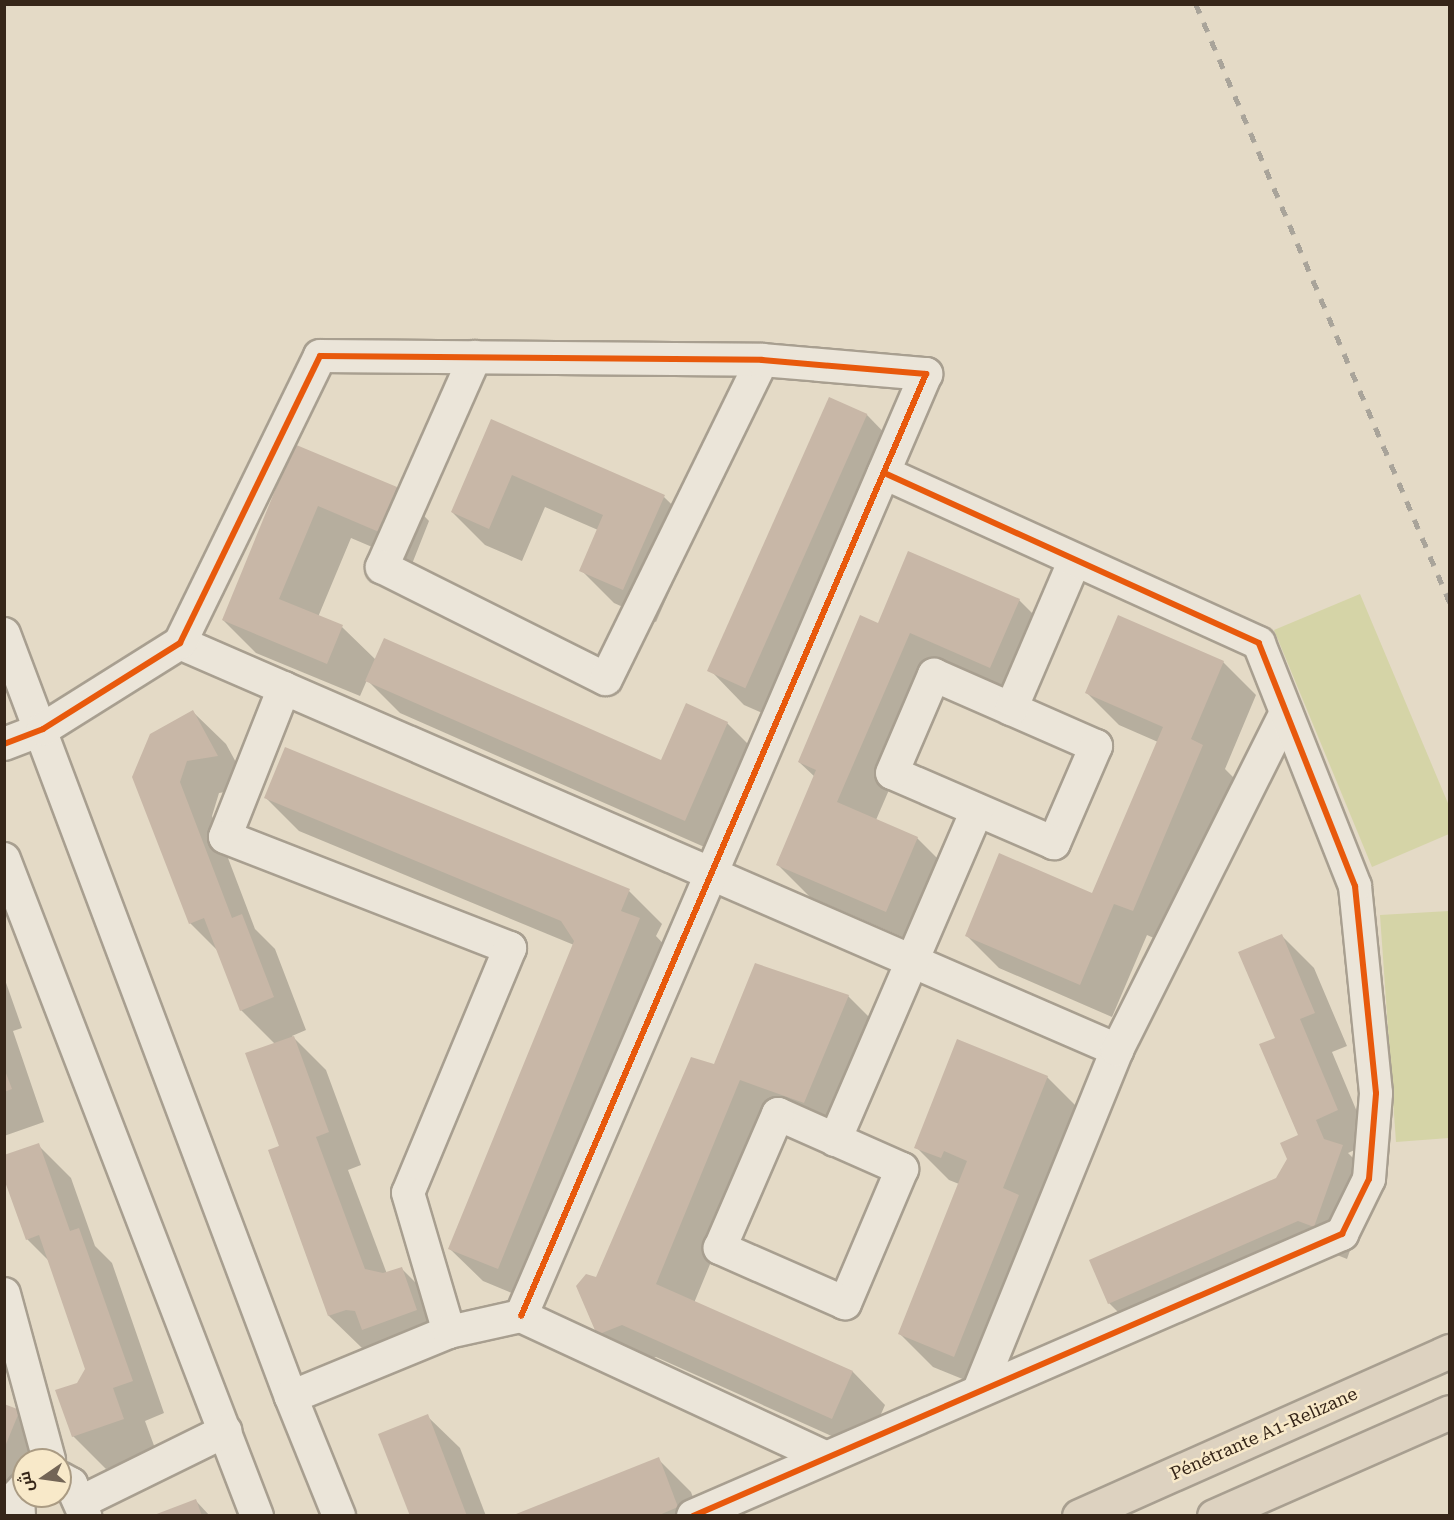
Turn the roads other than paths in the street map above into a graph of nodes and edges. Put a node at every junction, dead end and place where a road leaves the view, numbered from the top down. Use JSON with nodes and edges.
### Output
{"nodes":[{"id":1,"x":475,"y":357,"type":"junction"},
{"id":2,"x":762,"y":360,"type":"junction"},
{"id":3,"x":884,"y":473,"type":"junction"},
{"id":4,"x":1075,"y":560,"type":"junction"},
{"id":5,"x":4,"y":634,"type":"edge"},
{"id":6,"x":180,"y":643,"type":"junction"},
{"id":7,"x":284,"y":688,"type":"junction"},
{"id":8,"x":1011,"y":709,"type":"junction"},
{"id":9,"x":1286,"y":713,"type":"junction"},
{"id":10,"x":43,"y":729,"type":"junction"},
{"id":11,"x":4,"y":744,"type":"edge"},
{"id":12,"x":977,"y":810,"type":"junction"},
{"id":13,"x":4,"y":859,"type":"edge"},
{"id":14,"x":711,"y":874,"type":"junction"},
{"id":15,"x":912,"y":961,"type":"junction"},
{"id":16,"x":1117,"y":1050,"type":"junction"},
{"id":17,"x":835,"y":1140,"type":"junction"},
{"id":18,"x":8,"y":1312,"type":"edge"},
{"id":19,"x":521,"y":1316,"type":"junction"},
{"id":20,"x":449,"y":1332,"type":"junction"},
{"id":21,"x":1449,"y":1351,"type":"edge"},
{"id":22,"x":979,"y":1390,"type":"junction"},
{"id":23,"x":291,"y":1397,"type":"junction"},
{"id":24,"x":1449,"y":1412,"type":"edge"},
{"id":25,"x":225,"y":1431,"type":"junction"},
{"id":26,"x":46,"y":1448,"type":"edge"},
{"id":27,"x":823,"y":1456,"type":"junction"},
{"id":28,"x":72,"y":1487,"type":"edge"},
{"id":29,"x":81,"y":1511,"type":"edge"},
{"id":30,"x":258,"y":1515,"type":"edge"},
{"id":31,"x":339,"y":1515,"type":"edge"},
{"id":32,"x":693,"y":1515,"type":"edge"},
{"id":33,"x":1078,"y":1515,"type":"edge"},
{"id":34,"x":1214,"y":1515,"type":"edge"}],
"edges":[{"from":1,"to":2,"type":"street"},
{"from":1,"to":2,"type":"street"},
{"from":1,"to":6,"type":"street"},
{"from":2,"to":3,"type":"street"},
{"from":3,"to":4,"type":"street"},
{"from":3,"to":14,"type":"street"},
{"from":4,"to":8,"type":"street"},
{"from":4,"to":9,"type":"street"},
{"from":5,"to":10,"type":"street"},
{"from":6,"to":7,"type":"street"},
{"from":6,"to":10,"type":"street"},
{"from":7,"to":14,"type":"street"},
{"from":7,"to":20,"type":"street"},
{"from":8,"to":12,"type":"street"},
{"from":8,"to":12,"type":"street"},
{"from":9,"to":16,"type":"street"},
{"from":9,"to":22,"type":"street"},
{"from":10,"to":11,"type":"street"},
{"from":10,"to":23,"type":"street"},
{"from":12,"to":15,"type":"street"},
{"from":13,"to":25,"type":"street"},
{"from":14,"to":15,"type":"street"},
{"from":14,"to":19,"type":"street"},
{"from":15,"to":16,"type":"street"},
{"from":15,"to":17,"type":"street"},
{"from":16,"to":22,"type":"street"},
{"from":17,"to":17,"type":"street"},
{"from":18,"to":26,"type":"street"},
{"from":19,"to":20,"type":"street"},
{"from":19,"to":27,"type":"street"},
{"from":20,"to":23,"type":"street"},
{"from":21,"to":33,"type":"highway","name":"Pénétrante A1-Relizane"},
{"from":22,"to":27,"type":"street"},
{"from":23,"to":31,"type":"street"},
{"from":24,"to":34,"type":"highway"},
{"from":25,"to":29,"type":"street"},
{"from":25,"to":30,"type":"street"},
{"from":27,"to":32,"type":"street"},
{"from":28,"to":29,"type":"street"}]}
